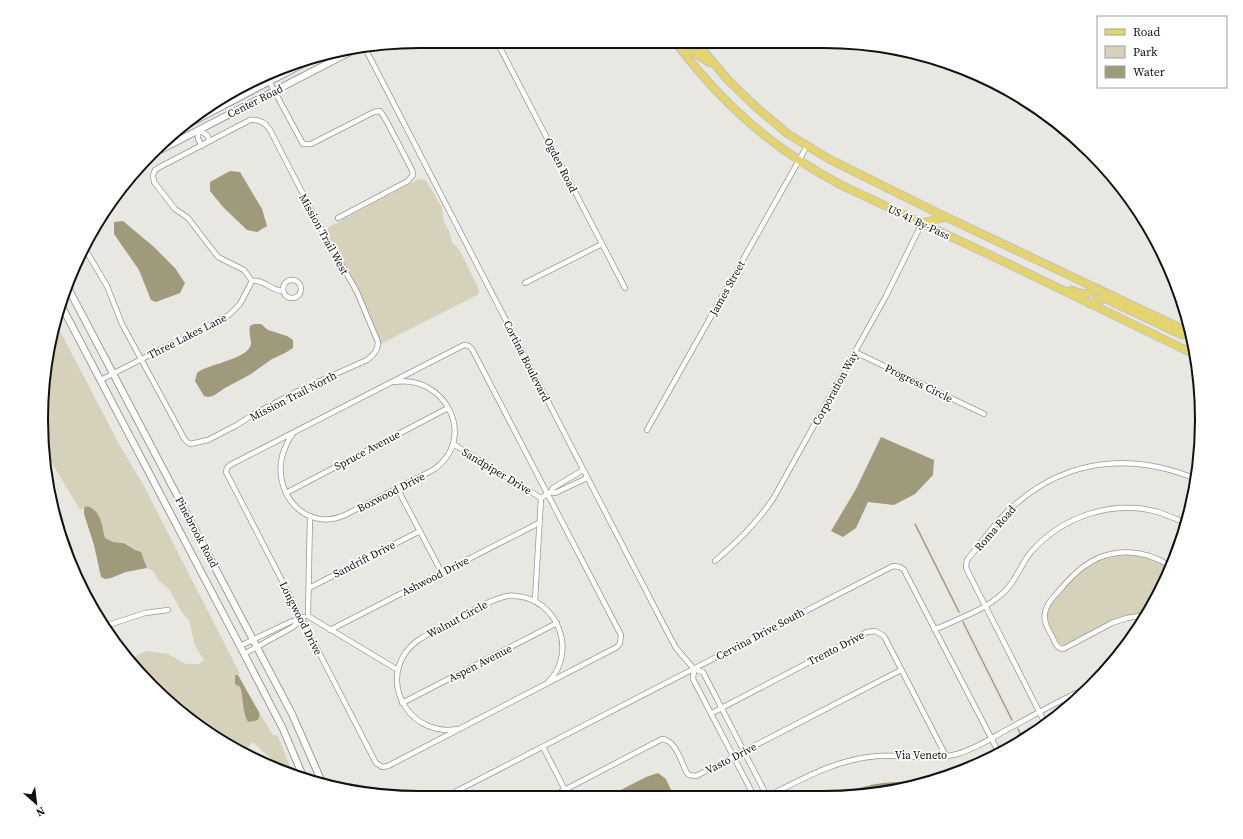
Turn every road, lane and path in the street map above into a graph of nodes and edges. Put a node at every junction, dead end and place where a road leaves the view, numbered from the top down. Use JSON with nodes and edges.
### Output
{"nodes":[{"id":1,"x":500,"y":48,"type":"edge"},
{"id":2,"x":680,"y":48,"type":"edge"},
{"id":3,"x":701,"y":48,"type":"edge"},
{"id":4,"x":367,"y":52,"type":"edge"},
{"id":5,"x":683,"y":52,"type":"junction"},
{"id":6,"x":341,"y":56,"type":"edge"},
{"id":7,"x":716,"y":66,"type":"junction"},
{"id":8,"x":285,"y":73,"type":"edge"},
{"id":9,"x":270,"y":81,"type":"junction"},
{"id":10,"x":274,"y":91,"type":"junction"},
{"id":11,"x":213,"y":111,"type":"edge"},
{"id":12,"x":194,"y":124,"type":"edge"},
{"id":13,"x":198,"y":130,"type":"junction"},
{"id":14,"x":210,"y":141,"type":"junction"},
{"id":15,"x":170,"y":145,"type":"edge"},
{"id":16,"x":202,"y":146,"type":"junction"},
{"id":17,"x":808,"y":146,"type":"junction"},
{"id":18,"x":798,"y":161,"type":"junction"},
{"id":19,"x":946,"y":217,"type":"junction"},
{"id":20,"x":338,"y":218,"type":"dead end"},
{"id":21,"x":922,"y":223,"type":"junction"},
{"id":22,"x":602,"y":244,"type":"junction"},
{"id":23,"x":87,"y":253,"type":"edge"},
{"id":24,"x":990,"y":255,"type":"junction"},
{"id":25,"x":252,"y":281,"type":"junction"},
{"id":26,"x":525,"y":283,"type":"dead end"},
{"id":27,"x":625,"y":288,"type":"dead end"},
{"id":28,"x":1098,"y":289,"type":"junction"},
{"id":29,"x":283,"y":291,"type":"junction"},
{"id":30,"x":71,"y":293,"type":"edge"},
{"id":31,"x":1090,"y":304,"type":"junction"},
{"id":32,"x":64,"y":312,"type":"edge"},
{"id":33,"x":1184,"y":330,"type":"edge"},
{"id":34,"x":1185,"y":336,"type":"edge"},
{"id":35,"x":377,"y":350,"type":"joint"},
{"id":36,"x":855,"y":352,"type":"junction"},
{"id":37,"x":1189,"y":352,"type":"edge"},
{"id":38,"x":141,"y":360,"type":"junction"},
{"id":39,"x":114,"y":373,"type":"junction"},
{"id":40,"x":101,"y":380,"type":"junction"},
{"id":41,"x":386,"y":385,"type":"junction"},
{"id":42,"x":448,"y":408,"type":"junction"},
{"id":43,"x":984,"y":414,"type":"dead end"},
{"id":44,"x":298,"y":430,"type":"junction"},
{"id":45,"x":647,"y":430,"type":"dead end"},
{"id":46,"x":453,"y":444,"type":"junction"},
{"id":47,"x":583,"y":470,"type":"junction"},
{"id":48,"x":1191,"y":477,"type":"edge"},
{"id":49,"x":587,"y":478,"type":"junction"},
{"id":50,"x":397,"y":488,"type":"junction"},
{"id":51,"x":286,"y":493,"type":"junction"},
{"id":52,"x":549,"y":493,"type":"junction"},
{"id":53,"x":540,"y":498,"type":"junction"},
{"id":54,"x":310,"y":516,"type":"junction"},
{"id":55,"x":1181,"y":521,"type":"edge"},
{"id":56,"x":539,"y":523,"type":"junction"},
{"id":57,"x":420,"y":531,"type":"junction"},
{"id":58,"x":715,"y":561,"type":"dead end"},
{"id":59,"x":1166,"y":564,"type":"edge"},
{"id":60,"x":442,"y":573,"type":"junction"},
{"id":61,"x":309,"y":588,"type":"junction"},
{"id":62,"x":535,"y":600,"type":"junction"},
{"id":63,"x":986,"y":606,"type":"junction"},
{"id":64,"x":168,"y":610,"type":"dead end"},
{"id":65,"x":308,"y":616,"type":"junction"},
{"id":66,"x":1138,"y":616,"type":"edge"},
{"id":67,"x":302,"y":619,"type":"junction"},
{"id":68,"x":557,"y":623,"type":"junction"},
{"id":69,"x":110,"y":624,"type":"edge"},
{"id":70,"x":934,"y":629,"type":"junction"},
{"id":71,"x":330,"y":630,"type":"junction"},
{"id":72,"x":253,"y":639,"type":"junction"},
{"id":73,"x":240,"y":646,"type":"junction"},
{"id":74,"x":257,"y":647,"type":"junction"},
{"id":75,"x":244,"y":654,"type":"junction"},
{"id":76,"x":694,"y":669,"type":"junction"},
{"id":77,"x":398,"y":670,"type":"junction"},
{"id":78,"x":901,"y":670,"type":"junction"},
{"id":79,"x":545,"y":685,"type":"junction"},
{"id":80,"x":1071,"y":696,"type":"edge"},
{"id":81,"x":402,"y":702,"type":"junction"},
{"id":82,"x":722,"y":708,"type":"junction"},
{"id":83,"x":1039,"y":712,"type":"junction"},
{"id":84,"x":712,"y":713,"type":"junction"},
{"id":85,"x":1043,"y":719,"type":"edge"},
{"id":86,"x":462,"y":728,"type":"junction"},
{"id":87,"x":991,"y":738,"type":"junction"},
{"id":88,"x":543,"y":747,"type":"junction"},
{"id":89,"x":996,"y":748,"type":"edge"},
{"id":90,"x":745,"y":751,"type":"junction"},
{"id":91,"x":734,"y":756,"type":"junction"},
{"id":92,"x":946,"y":756,"type":"junction"},
{"id":93,"x":301,"y":771,"type":"edge"},
{"id":94,"x":319,"y":777,"type":"edge"},
{"id":95,"x":565,"y":790,"type":"joint"},
{"id":96,"x":457,"y":791,"type":"edge"},
{"id":97,"x":752,"y":791,"type":"edge"},
{"id":98,"x":764,"y":791,"type":"edge"},
{"id":99,"x":779,"y":791,"type":"edge"}],
"edges":[{"from":1,"to":22,"type":"street","name":"Ogden Road"},
{"from":2,"to":5,"type":"main road","name":"US 41 By-Pass"},
{"from":3,"to":7,"type":"main road","name":"US 41 By-Pass"},
{"from":4,"to":47,"type":"street","name":"Cortina Boulevard"},
{"from":5,"to":7,"type":"main road"},
{"from":5,"to":18,"type":"main road","name":"US 41 By-Pass"},
{"from":6,"to":10,"type":"street","name":"Center Road"},
{"from":7,"to":17,"type":"main road","name":"US 41 By-Pass"},
{"from":8,"to":9,"type":"street","name":"Center Road"},
{"from":9,"to":10,"type":"street"},
{"from":9,"to":11,"type":"street","name":"Center Road"},
{"from":10,"to":13,"type":"street","name":"Center Road"},
{"from":10,"to":20,"type":"street"},
{"from":12,"to":13,"type":"street"},
{"from":13,"to":14,"type":"street"},
{"from":13,"to":15,"type":"street","name":"Center Road"},
{"from":13,"to":16,"type":"street"},
{"from":14,"to":16,"type":"street"},
{"from":14,"to":35,"type":"street","name":"Mission Trail West"},
{"from":16,"to":25,"type":"street"},
{"from":17,"to":18,"type":"street","name":"James Street"},
{"from":17,"to":19,"type":"main road","name":"US 41 By-Pass"},
{"from":18,"to":21,"type":"main road","name":"US 41 By-Pass"},
{"from":18,"to":45,"type":"street","name":"James Street"},
{"from":19,"to":21,"type":"main road"},
{"from":19,"to":28,"type":"main road","name":"US 41 By-Pass"},
{"from":21,"to":24,"type":"main road","name":"US 41 By-Pass"},
{"from":21,"to":36,"type":"street","name":"Corporation Way"},
{"from":22,"to":26,"type":"street"},
{"from":22,"to":27,"type":"street","name":"Ogden Road"},
{"from":23,"to":38,"type":"street"},
{"from":24,"to":28,"type":"main road"},
{"from":24,"to":31,"type":"main road","name":"US 41 By-Pass"},
{"from":25,"to":29,"type":"street"},
{"from":25,"to":38,"type":"street","name":"Three Lakes Lane"},
{"from":28,"to":31,"type":"main road"},
{"from":28,"to":33,"type":"main road","name":"US 41 By-Pass"},
{"from":29,"to":29,"type":"street"},
{"from":30,"to":39,"type":"street","name":"Pinebrook Road"},
{"from":31,"to":34,"type":"main road"},
{"from":31,"to":37,"type":"main road","name":"US 41 By-Pass"},
{"from":32,"to":40,"type":"street","name":"Pinebrook Road"},
{"from":35,"to":38,"type":"street","name":"Mission Trail North"},
{"from":36,"to":43,"type":"street","name":"Progress Circle"},
{"from":36,"to":58,"type":"street","name":"Corporation Way"},
{"from":38,"to":39,"type":"street","name":"Three Lakes Lane"},
{"from":39,"to":40,"type":"street","name":"Three Lakes Lane"},
{"from":39,"to":72,"type":"street","name":"Pinebrook Road"},
{"from":40,"to":73,"type":"street","name":"Pinebrook Road"},
{"from":41,"to":42,"type":"street","name":"Boxwood Drive"},
{"from":41,"to":44,"type":"street","name":"Longwood Drive"},
{"from":41,"to":52,"type":"street","name":"Longwood Drive"},
{"from":42,"to":46,"type":"street","name":"Boxwood Drive"},
{"from":42,"to":51,"type":"street","name":"Spruce Avenue"},
{"from":44,"to":51,"type":"street","name":"Boxwood Drive"},
{"from":44,"to":67,"type":"street","name":"Longwood Drive"},
{"from":46,"to":50,"type":"street","name":"Boxwood Drive"},
{"from":46,"to":53,"type":"street","name":"Sandpiper Drive"},
{"from":47,"to":49,"type":"street","name":"Cortina Boulevard"},
{"from":47,"to":52,"type":"street"},
{"from":48,"to":63,"type":"street","name":"Roma Road"},
{"from":49,"to":52,"type":"street"},
{"from":49,"to":76,"type":"street","name":"Cortina Boulevard"},
{"from":50,"to":54,"type":"street","name":"Boxwood Drive"},
{"from":50,"to":57,"type":"street"},
{"from":51,"to":54,"type":"street","name":"Boxwood Drive"},
{"from":52,"to":53,"type":"street"},
{"from":52,"to":79,"type":"street","name":"Longwood Drive"},
{"from":53,"to":56,"type":"street"},
{"from":54,"to":61,"type":"street"},
{"from":55,"to":63,"type":"street"},
{"from":56,"to":60,"type":"street","name":"Ashwood Drive"},
{"from":56,"to":62,"type":"street"},
{"from":57,"to":60,"type":"street"},
{"from":57,"to":61,"type":"street","name":"Sandrift Drive"},
{"from":59,"to":66,"type":"street"},
{"from":60,"to":71,"type":"street","name":"Ashwood Drive"},
{"from":61,"to":65,"type":"street"},
{"from":62,"to":68,"type":"street","name":"Walnut Circle"},
{"from":62,"to":77,"type":"street","name":"Walnut Circle"},
{"from":63,"to":70,"type":"street"},
{"from":63,"to":83,"type":"street","name":"Roma Road"},
{"from":64,"to":69,"type":"street"},
{"from":65,"to":67,"type":"street"},
{"from":65,"to":71,"type":"street"},
{"from":67,"to":72,"type":"street"},
{"from":67,"to":74,"type":"street"},
{"from":67,"to":86,"type":"street","name":"Longwood Drive"},
{"from":68,"to":79,"type":"street","name":"Walnut Circle"},
{"from":68,"to":81,"type":"street","name":"Aspen Avenue"},
{"from":70,"to":76,"type":"street","name":"Cervina Drive South"},
{"from":70,"to":87,"type":"street","name":"Cervina Drive South"},
{"from":71,"to":77,"type":"street"},
{"from":72,"to":73,"type":"street"},
{"from":72,"to":74,"type":"street","name":"Pinebrook Road"},
{"from":73,"to":75,"type":"street","name":"Pinebrook Road"},
{"from":74,"to":75,"type":"street"},
{"from":74,"to":94,"type":"street","name":"Pinebrook Road"},
{"from":75,"to":93,"type":"street","name":"Pinebrook Road"},
{"from":76,"to":82,"type":"street","name":"Cortina Boulevard"},
{"from":76,"to":84,"type":"street","name":"Cortina Boulevard"},
{"from":76,"to":88,"type":"street","name":"Cervina Drive South"},
{"from":77,"to":81,"type":"street","name":"Walnut Circle"},
{"from":78,"to":82,"type":"street","name":"Trento Drive"},
{"from":78,"to":90,"type":"street","name":"Vasto Drive"},
{"from":78,"to":92,"type":"street","name":"Trento Drive"},
{"from":79,"to":86,"type":"street","name":"Longwood Drive"},
{"from":80,"to":83,"type":"street","name":"Via Veneto"},
{"from":81,"to":86,"type":"street","name":"Walnut Circle"},
{"from":82,"to":84,"type":"street","name":"Trento Drive"},
{"from":82,"to":90,"type":"street","name":"Cortina Boulevard"},
{"from":83,"to":85,"type":"street","name":"Roma Road"},
{"from":83,"to":87,"type":"street","name":"Via Veneto"},
{"from":84,"to":91,"type":"street","name":"Cortina Boulevard"},
{"from":87,"to":89,"type":"street","name":"Cervina Drive South"},
{"from":87,"to":92,"type":"street","name":"Via Veneto"},
{"from":88,"to":95,"type":"street"},
{"from":88,"to":96,"type":"street","name":"Cervina Drive South"},
{"from":90,"to":91,"type":"street","name":"Vasto Drive"},
{"from":90,"to":98,"type":"street","name":"Cortina Boulevard"},
{"from":91,"to":95,"type":"street","name":"Vasto Drive"},
{"from":91,"to":97,"type":"street","name":"Cortina Boulevard"},
{"from":92,"to":99,"type":"street","name":"Via Veneto"}]}
